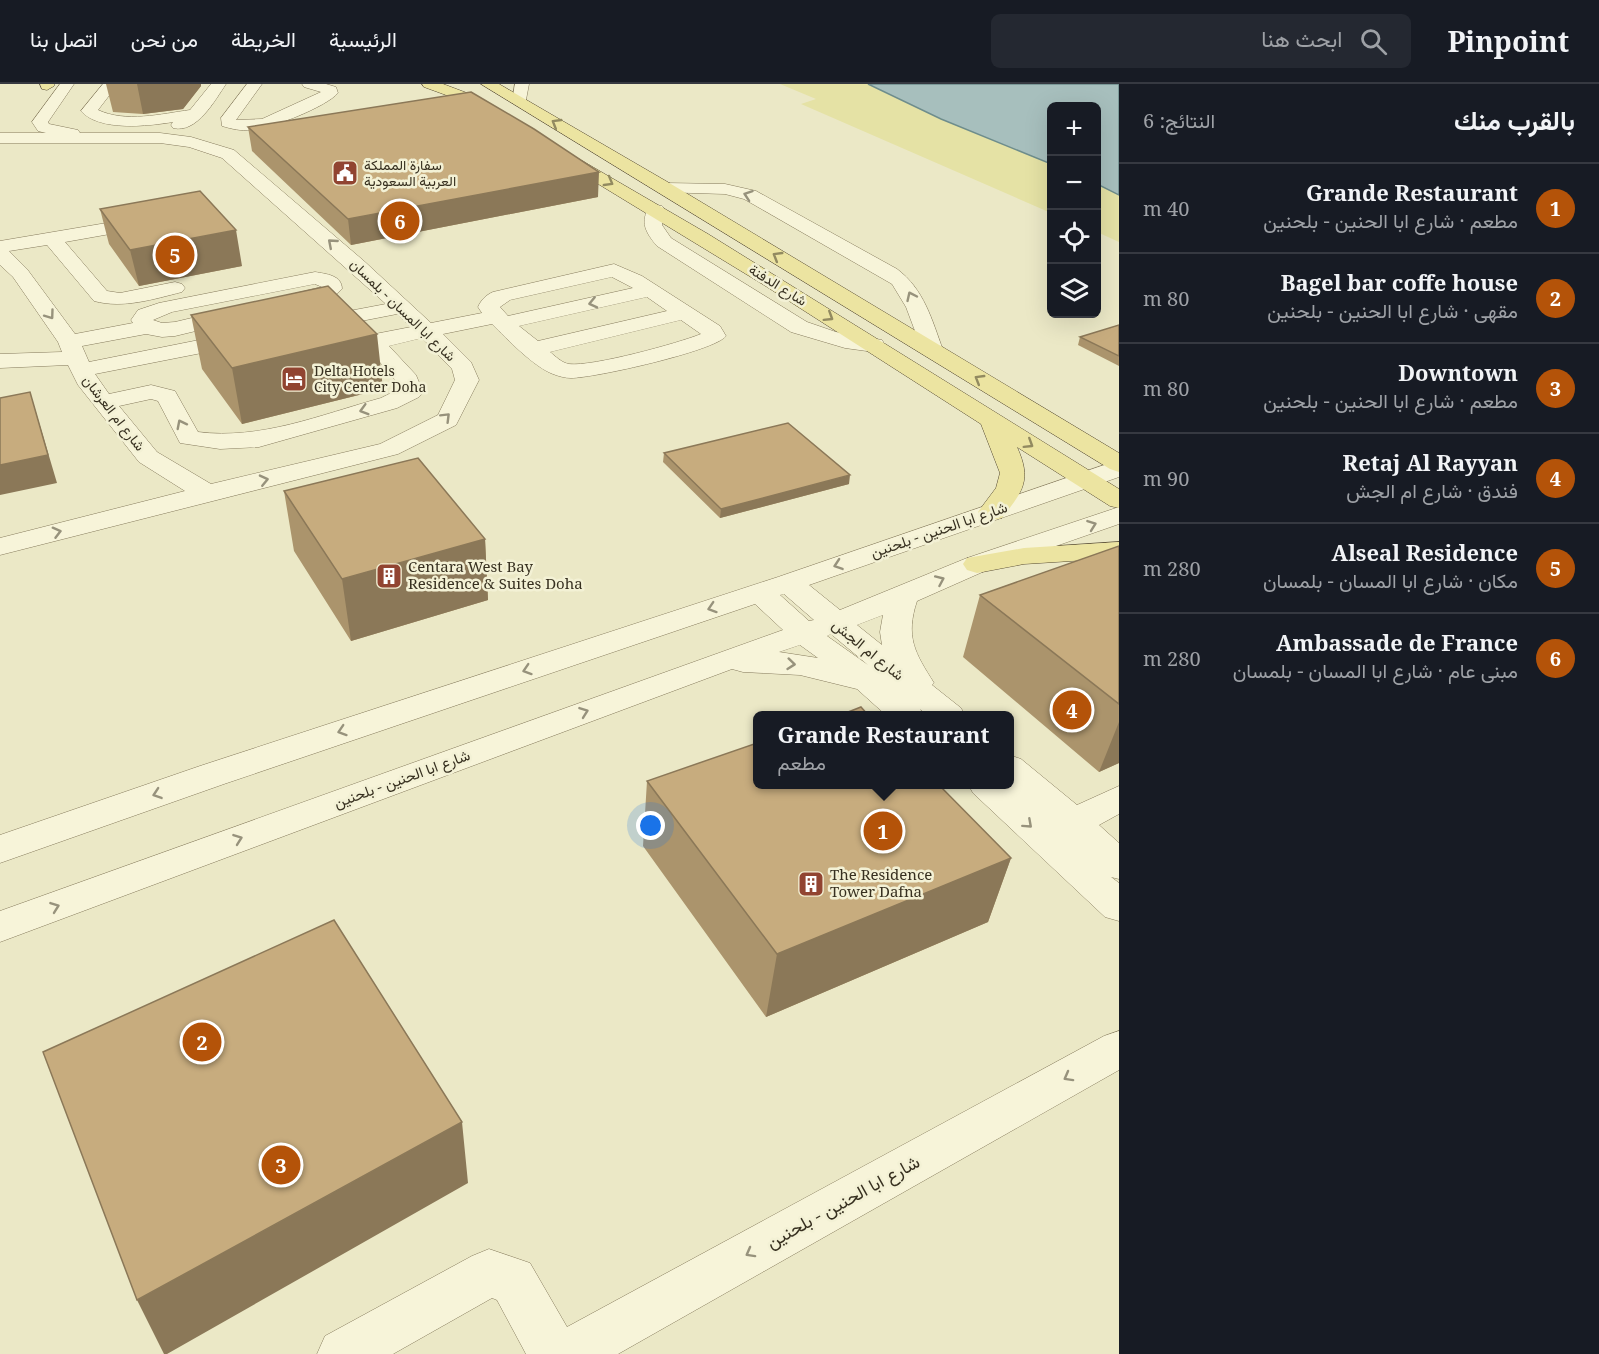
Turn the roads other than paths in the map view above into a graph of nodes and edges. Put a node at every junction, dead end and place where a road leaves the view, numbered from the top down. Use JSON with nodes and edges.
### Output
{"nodes":[{"id":1,"x":67,"y":84,"type":"edge"},
{"id":2,"x":111,"y":84,"type":"edge"},
{"id":3,"x":219,"y":84,"type":"edge"},
{"id":4,"x":309,"y":84,"type":"edge"},
{"id":5,"x":429,"y":84,"type":"edge"},
{"id":6,"x":488,"y":84,"type":"edge"},
{"id":7,"x":48,"y":85,"type":"edge"},
{"id":8,"x":251,"y":93,"type":"edge"},
{"id":9,"x":521,"y":93,"type":"edge"},
{"id":10,"x":292,"y":97,"type":"dead end"},
{"id":11,"x":209,"y":98,"type":"junction"},
{"id":12,"x":32,"y":100,"type":"dead end"},
{"id":13,"x":314,"y":101,"type":"junction"},
{"id":14,"x":194,"y":116,"type":"junction"},
{"id":15,"x":514,"y":127,"type":"edge"},
{"id":16,"x":110,"y":136,"type":"junction"},
{"id":17,"x":0,"y":138,"type":"edge"},
{"id":18,"x":168,"y":139,"type":"junction"},
{"id":19,"x":544,"y":144,"type":"edge"},
{"id":20,"x":665,"y":188,"type":"junction"},
{"id":21,"x":656,"y":210,"type":"junction"},
{"id":22,"x":168,"y":219,"type":"edge"},
{"id":23,"x":52,"y":239,"type":"junction"},
{"id":24,"x":0,"y":247,"type":"edge"},
{"id":25,"x":0,"y":254,"type":"edge"},
{"id":26,"x":280,"y":267,"type":"dead end"},
{"id":27,"x":661,"y":271,"type":"junction"},
{"id":28,"x":17,"y":280,"type":"edge"},
{"id":29,"x":85,"y":280,"type":"junction"},
{"id":30,"x":401,"y":307,"type":"junction"},
{"id":31,"x":684,"y":313,"type":"junction"},
{"id":32,"x":502,"y":322,"type":"junction"},
{"id":33,"x":146,"y":327,"type":"junction"},
{"id":34,"x":298,"y":327,"type":"edge"},
{"id":35,"x":434,"y":338,"type":"junction"},
{"id":36,"x":230,"y":341,"type":"edge"},
{"id":37,"x":874,"y":345,"type":"junction"},
{"id":38,"x":533,"y":349,"type":"junction"},
{"id":39,"x":932,"y":351,"type":"junction"},
{"id":40,"x":75,"y":357,"type":"junction"},
{"id":41,"x":0,"y":361,"type":"edge"},
{"id":42,"x":104,"y":402,"type":"junction"},
{"id":43,"x":992,"y":420,"type":"junction"},
{"id":44,"x":1119,"y":466,"type":"edge"},
{"id":45,"x":1087,"y":480,"type":"junction"},
{"id":46,"x":207,"y":493,"type":"junction"},
{"id":47,"x":1119,"y":500,"type":"edge"},
{"id":48,"x":992,"y":512,"type":"junction"},
{"id":49,"x":1119,"y":515,"type":"edge"},
{"id":50,"x":0,"y":547,"type":"edge"},
{"id":51,"x":1119,"y":550,"type":"edge"},
{"id":52,"x":977,"y":564,"type":"junction"},
{"id":53,"x":774,"y":587,"type":"junction"},
{"id":54,"x":904,"y":596,"type":"junction"},
{"id":55,"x":834,"y":622,"type":"junction"},
{"id":56,"x":804,"y":633,"type":"junction"},
{"id":57,"x":712,"y":665,"type":"junction"},
{"id":58,"x":875,"y":686,"type":"junction"},
{"id":59,"x":928,"y":709,"type":"edge"},
{"id":60,"x":1014,"y":770,"type":"edge"},
{"id":61,"x":990,"y":789,"type":"edge"},
{"id":62,"x":1119,"y":799,"type":"edge"},
{"id":63,"x":1074,"y":822,"type":"junction"},
{"id":64,"x":0,"y":849,"type":"edge"},
{"id":65,"x":1119,"y":865,"type":"edge"},
{"id":66,"x":1119,"y":906,"type":"edge"},
{"id":67,"x":0,"y":927,"type":"edge"},
{"id":68,"x":1119,"y":1049,"type":"edge"},
{"id":69,"x":343,"y":1354,"type":"edge"},
{"id":70,"x":554,"y":1354,"type":"edge"},
{"id":71,"x":568,"y":1354,"type":"edge"}],
"edges":[{"from":1,"to":16,"type":"street","name":"شارع ابا المسان - بلمسان"},
{"from":2,"to":14,"type":"street"},
{"from":3,"to":11,"type":"street"},
{"from":4,"to":13,"type":"street"},
{"from":5,"to":15,"type":"main road"},
{"from":6,"to":9,"type":"main road","name":"شارع الدفنة"},
{"from":7,"to":12,"type":"street"},
{"from":8,"to":11,"type":"street"},
{"from":8,"to":13,"type":"street"},
{"from":20,"to":9,"type":"main road","name":"شارع الدفنة","one_way":true},
{"from":10,"to":13,"type":"street"},
{"from":11,"to":14,"type":"street"},
{"from":14,"to":18,"type":"street"},
{"from":16,"to":17,"type":"street","name":"شارع ابا المسان - بلمسان"},
{"from":16,"to":18,"type":"street","name":"شارع ابا المسان - بلمسان"},
{"from":30,"to":18,"type":"street","name":"شارع ابا المسان - بلمسان","one_way":true},
{"from":19,"to":21,"type":"main road","name":"شارع الدفنة","one_way":true},
{"from":39,"to":20,"type":"main road","name":"شارع الدفنة","one_way":true},
{"from":39,"to":20,"type":"street","one_way":true},
{"from":21,"to":27,"type":"street"},
{"from":21,"to":37,"type":"main road","name":"شارع الدفنة","one_way":true},
{"from":22,"to":23,"type":"street"},
{"from":23,"to":24,"type":"street"},
{"from":23,"to":29,"type":"street"},
{"from":25,"to":28,"type":"street","name":"شارع ام العرشان"},
{"from":26,"to":29,"type":"street"},
{"from":27,"to":31,"type":"street"},
{"from":27,"to":32,"type":"street","one_way":true},
{"from":27,"to":32,"type":"street"},
{"from":27,"to":37,"type":"street"},
{"from":28,"to":29,"type":"street"},
{"from":28,"to":40,"type":"street","name":"شارع ام العرشان","one_way":true},
{"from":30,"to":34,"type":"street"},
{"from":30,"to":35,"type":"street","name":"شارع ابا المسان - بلمسان"},
{"from":31,"to":38,"type":"street"},
{"from":31,"to":38,"type":"street"},
{"from":32,"to":35,"type":"street"},
{"from":32,"to":38,"type":"street"},
{"from":33,"to":33,"type":"street"},
{"from":33,"to":40,"type":"street"},
{"from":35,"to":42,"type":"street","one_way":true},
{"from":46,"to":35,"type":"street","name":"شارع ابا المسان - بلمسان","one_way":true},
{"from":36,"to":40,"type":"street"},
{"from":37,"to":43,"type":"main road","name":"شارع الدفنة"},
{"from":44,"to":39,"type":"main road","name":"شارع الدفنة","one_way":true},
{"from":40,"to":41,"type":"street"},
{"from":40,"to":42,"type":"street","name":"شارع ام العرشان"},
{"from":42,"to":46,"type":"street","name":"شارع ام العرشان"},
{"from":43,"to":45,"type":"main road","name":"شارع الدفنة","one_way":true},
{"from":43,"to":48,"type":"main road"},
{"from":44,"to":45,"type":"street","name":"شارع ابا الحنين - بلحنين"},
{"from":45,"to":47,"type":"main road","name":"شارع الدفنة"},
{"from":45,"to":48,"type":"street","name":"شارع ابا الحنين - بلحنين"},
{"from":50,"to":46,"type":"street","name":"شارع ابا المسان - بلمسان","one_way":true},
{"from":48,"to":53,"type":"street","name":"شارع ابا الحنين - بلحنين","one_way":true},
{"from":52,"to":49,"type":"street","name":"شارع ابا الحنين - بلحنين","one_way":true},
{"from":51,"to":52,"type":"main road"},
{"from":54,"to":52,"type":"street","name":"شارع ابا الحنين - بلحنين","one_way":true},
{"from":53,"to":55,"type":"street","name":"شارع ام الجش"},
{"from":53,"to":56,"type":"street"},
{"from":53,"to":64,"type":"street","name":"شارع ابا الحنين - بلحنين","one_way":true},
{"from":54,"to":55,"type":"street","name":"شارع ابا الحنين - بلحنين"},
{"from":54,"to":59,"type":"street"},
{"from":55,"to":56,"type":"street","name":"شارع ابا الحنين - بلحنين"},
{"from":55,"to":59,"type":"street","name":"شارع ام الجش"},
{"from":56,"to":57,"type":"street","name":"شارع ابا الحنين - بلحنين"},
{"from":56,"to":58,"type":"street"},
{"from":57,"to":58,"type":"street","one_way":true},
{"from":67,"to":57,"type":"street","name":"شارع ابا الحنين - بلحنين","one_way":true},
{"from":58,"to":59,"type":"street"},
{"from":60,"to":63,"type":"street"},
{"from":61,"to":66,"type":"street","one_way":true},
{"from":62,"to":63,"type":"street"},
{"from":63,"to":65,"type":"street"},
{"from":68,"to":71,"type":"street","name":"شارع ابا الحنين - بلحنين","one_way":true},
{"from":69,"to":70,"type":"street"}]}
